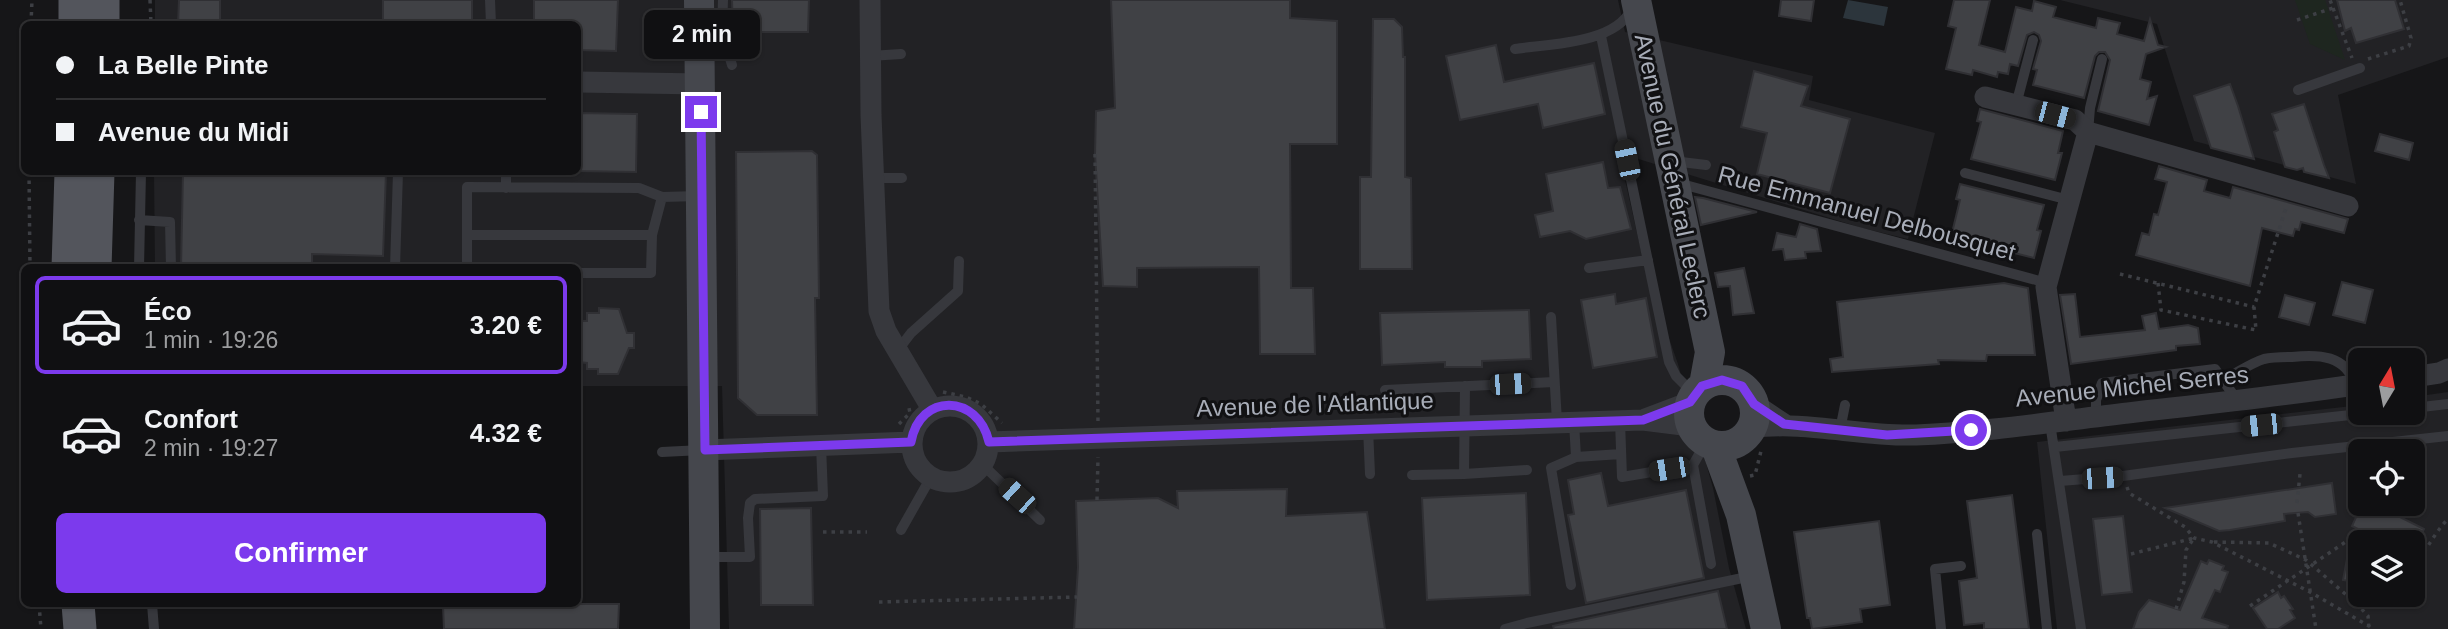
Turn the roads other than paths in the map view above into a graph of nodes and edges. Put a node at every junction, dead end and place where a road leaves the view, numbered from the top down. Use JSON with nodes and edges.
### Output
{"nodes":[{"id":1,"x":75,"y":0,"type":"edge"},
{"id":2,"x":106,"y":0,"type":"edge"},
{"id":3,"x":490,"y":0,"type":"edge"},
{"id":4,"x":699,"y":0,"type":"edge"},
{"id":5,"x":723,"y":0,"type":"edge"},
{"id":6,"x":870,"y":0,"type":"edge"},
{"id":7,"x":1636,"y":1,"type":"edge"},
{"id":8,"x":75,"y":21,"type":"edge"},
{"id":9,"x":104,"y":21,"type":"edge"},
{"id":10,"x":491,"y":21,"type":"edge"},
{"id":11,"x":1601,"y":36,"type":"junction"},
{"id":12,"x":2034,"y":40,"type":"dead end"},
{"id":13,"x":1515,"y":49,"type":"dead end"},
{"id":14,"x":901,"y":54,"type":"dead end"},
{"id":15,"x":870,"y":56,"type":"junction"},
{"id":16,"x":2102,"y":59,"type":"dead end"},
{"id":17,"x":2358,"y":64,"type":"road end"},
{"id":18,"x":732,"y":65,"type":"dead end"},
{"id":19,"x":581,"y":82,"type":"edge"},
{"id":20,"x":701,"y":84,"type":"junction"},
{"id":21,"x":2298,"y":90,"type":"dead end"},
{"id":22,"x":1985,"y":97,"type":"dead end"},
{"id":23,"x":2016,"y":105,"type":"junction"},
{"id":24,"x":2088,"y":132,"type":"junction"},
{"id":25,"x":1706,"y":165,"type":"dead end"},
{"id":26,"x":1673,"y":172,"type":"junction"},
{"id":27,"x":1965,"y":173,"type":"dead end"},
{"id":28,"x":71,"y":175,"type":"edge"},
{"id":29,"x":98,"y":175,"type":"edge"},
{"id":30,"x":141,"y":175,"type":"edge"},
{"id":31,"x":398,"y":175,"type":"edge"},
{"id":32,"x":506,"y":175,"type":"edge"},
{"id":33,"x":873,"y":178,"type":"junction"},
{"id":34,"x":902,"y":178,"type":"dead end"},
{"id":35,"x":506,"y":188,"type":"junction"},
{"id":36,"x":702,"y":196,"type":"junction"},
{"id":37,"x":662,"y":197,"type":"junction"},
{"id":38,"x":2069,"y":200,"type":"junction"},
{"id":39,"x":2348,"y":206,"type":"dead end"},
{"id":40,"x":139,"y":220,"type":"junction"},
{"id":41,"x":467,"y":234,"type":"junction"},
{"id":42,"x":652,"y":235,"type":"junction"},
{"id":43,"x":1648,"y":260,"type":"junction"},
{"id":44,"x":959,"y":261,"type":"dead end"},
{"id":45,"x":68,"y":264,"type":"edge"},
{"id":46,"x":96,"y":264,"type":"edge"},
{"id":47,"x":139,"y":264,"type":"edge"},
{"id":48,"x":171,"y":264,"type":"edge"},
{"id":49,"x":395,"y":264,"type":"edge"},
{"id":50,"x":467,"y":264,"type":"edge"},
{"id":51,"x":1589,"y":268,"type":"dead end"},
{"id":52,"x":581,"y":273,"type":"edge"},
{"id":53,"x":2047,"y":283,"type":"junction"},
{"id":54,"x":1551,"y":317,"type":"dead end"},
{"id":55,"x":898,"y":350,"type":"junction"},
{"id":56,"x":2448,"y":369,"type":"edge"},
{"id":57,"x":2348,"y":371,"type":"edge"},
{"id":58,"x":2426,"y":375,"type":"edge"},
{"id":59,"x":2224,"y":379,"type":"junction"},
{"id":60,"x":1555,"y":382,"type":"junction"},
{"id":61,"x":1465,"y":386,"type":"junction"},
{"id":62,"x":2348,"y":386,"type":"edge"},
{"id":63,"x":1385,"y":390,"type":"dead end"},
{"id":64,"x":2237,"y":400,"type":"junction"},
{"id":65,"x":2448,"y":404,"type":"edge"},
{"id":66,"x":1845,"y":405,"type":"dead end"},
{"id":67,"x":2426,"y":407,"type":"edge"},
{"id":68,"x":932,"y":410,"type":"junction"},
{"id":69,"x":2348,"y":415,"type":"edge"},
{"id":70,"x":2096,"y":417,"type":"junction"},
{"id":71,"x":1716,"y":419,"type":"junction"},
{"id":72,"x":1620,"y":421,"type":"junction"},
{"id":73,"x":1566,"y":422,"type":"junction"},
{"id":74,"x":2058,"y":422,"type":"junction"},
{"id":75,"x":1466,"y":425,"type":"junction"},
{"id":76,"x":1368,"y":428,"type":"junction"},
{"id":77,"x":1840,"y":430,"type":"junction"},
{"id":78,"x":2448,"y":436,"type":"edge"},
{"id":79,"x":911,"y":442,"type":"junction"},
{"id":80,"x":989,"y":442,"type":"junction"},
{"id":81,"x":821,"y":444,"type":"junction"},
{"id":82,"x":2055,"y":447,"type":"junction"},
{"id":83,"x":705,"y":450,"type":"junction"},
{"id":84,"x":662,"y":452,"type":"dead end"},
{"id":85,"x":1621,"y":454,"type":"junction"},
{"id":86,"x":1576,"y":457,"type":"junction"},
{"id":87,"x":983,"y":465,"type":"junction"},
{"id":88,"x":1527,"y":470,"type":"dead end"},
{"id":89,"x":1370,"y":474,"type":"dead end"},
{"id":90,"x":1464,"y":474,"type":"junction"},
{"id":91,"x":1412,"y":475,"type":"dead end"},
{"id":92,"x":931,"y":477,"type":"junction"},
{"id":93,"x":2060,"y":481,"type":"junction"},
{"id":94,"x":1040,"y":520,"type":"dead end"},
{"id":95,"x":901,"y":530,"type":"dead end"},
{"id":96,"x":2037,"y":534,"type":"dead end"},
{"id":97,"x":705,"y":557,"type":"junction"},
{"id":98,"x":1711,"y":564,"type":"dead end"},
{"id":99,"x":1961,"y":566,"type":"dead end"},
{"id":100,"x":1755,"y":575,"type":"junction"},
{"id":101,"x":1571,"y":585,"type":"dead end"},
{"id":102,"x":78,"y":607,"type":"edge"},
{"id":103,"x":94,"y":607,"type":"edge"},
{"id":104,"x":152,"y":607,"type":"edge"},
{"id":105,"x":80,"y":629,"type":"edge"},
{"id":106,"x":95,"y":629,"type":"edge"},
{"id":107,"x":154,"y":629,"type":"edge"},
{"id":108,"x":705,"y":629,"type":"edge"},
{"id":109,"x":1505,"y":629,"type":"edge"},
{"id":110,"x":1766,"y":629,"type":"edge"},
{"id":111,"x":1941,"y":629,"type":"edge"},
{"id":112,"x":2047,"y":629,"type":"edge"},
{"id":113,"x":2081,"y":629,"type":"edge"}],
"edges":[{"from":1,"to":8,"type":"main road"},
{"from":2,"to":9,"type":"main road"},
{"from":3,"to":10,"type":"lane"},
{"from":4,"to":20,"type":"street"},
{"from":5,"to":18,"type":"lane"},
{"from":6,"to":15,"type":"street"},
{"from":7,"to":11,"type":"lane"},
{"from":7,"to":26,"type":"street","name":"Avenue du Général Leclerc"},
{"from":11,"to":13,"type":"lane"},
{"from":11,"to":43,"type":"lane"},
{"from":12,"to":23,"type":"lane"},
{"from":14,"to":15,"type":"lane"},
{"from":15,"to":33,"type":"street"},
{"from":16,"to":24,"type":"lane"},
{"from":17,"to":21,"type":"lane"},
{"from":19,"to":20,"type":"street"},
{"from":20,"to":36,"type":"street"},
{"from":22,"to":23,"type":"street"},
{"from":23,"to":24,"type":"street"},
{"from":24,"to":38,"type":"street"},
{"from":24,"to":39,"type":"street"},
{"from":25,"to":26,"type":"lane"},
{"from":26,"to":53,"type":"lane","name":"Rue Emmanuel Delbousquet"},
{"from":26,"to":71,"type":"street","name":"Avenue du Général Leclerc"},
{"from":27,"to":38,"type":"lane"},
{"from":28,"to":45,"type":"main road"},
{"from":29,"to":46,"type":"main road"},
{"from":30,"to":40,"type":"lane"},
{"from":31,"to":49,"type":"lane"},
{"from":32,"to":35,"type":"lane"},
{"from":33,"to":34,"type":"lane"},
{"from":33,"to":55,"type":"street"},
{"from":35,"to":37,"type":"lane"},
{"from":35,"to":41,"type":"lane"},
{"from":36,"to":37,"type":"lane"},
{"from":36,"to":83,"type":"street"},
{"from":37,"to":42,"type":"lane"},
{"from":38,"to":53,"type":"street"},
{"from":40,"to":47,"type":"lane"},
{"from":40,"to":48,"type":"lane"},
{"from":41,"to":42,"type":"lane"},
{"from":41,"to":50,"type":"lane"},
{"from":42,"to":52,"type":"lane"},
{"from":43,"to":51,"type":"lane"},
{"from":43,"to":71,"type":"lane"},
{"from":44,"to":55,"type":"lane"},
{"from":53,"to":74,"type":"street"},
{"from":54,"to":60,"type":"lane"},
{"from":55,"to":68,"type":"street"},
{"from":56,"to":58,"type":"street"},
{"from":57,"to":59,"type":"lane"},
{"from":59,"to":64,"type":"lane"},
{"from":59,"to":70,"type":"lane"},
{"from":60,"to":61,"type":"lane"},
{"from":60,"to":73,"type":"lane"},
{"from":61,"to":63,"type":"lane"},
{"from":61,"to":75,"type":"lane"},
{"from":62,"to":64,"type":"street","name":"Avenue Michel Serres"},
{"from":64,"to":70,"type":"street","name":"Avenue Michel Serres"},
{"from":65,"to":67,"type":"lane"},
{"from":66,"to":77,"type":"lane"},
{"from":68,"to":79,"type":"street"},
{"from":68,"to":80,"type":"street"},
{"from":69,"to":82,"type":"lane"},
{"from":70,"to":74,"type":"street","name":"Avenue Michel Serres"},
{"from":71,"to":72,"type":"street","name":"Avenue de l'Atlantique"},
{"from":71,"to":77,"type":"street","name":"Avenue Michel Serres"},
{"from":71,"to":85,"type":"lane"},
{"from":71,"to":98,"type":"lane"},
{"from":71,"to":100,"type":"street","name":"Avenue du Général Leclerc"},
{"from":72,"to":73,"type":"street","name":"Avenue de l'Atlantique"},
{"from":72,"to":85,"type":"lane"},
{"from":73,"to":75,"type":"street","name":"Avenue de l'Atlantique"},
{"from":73,"to":86,"type":"lane"},
{"from":74,"to":77,"type":"street","name":"Avenue Michel Serres"},
{"from":74,"to":82,"type":"lane"},
{"from":75,"to":76,"type":"street","name":"Avenue de l'Atlantique"},
{"from":75,"to":90,"type":"lane"},
{"from":76,"to":80,"type":"street","name":"Avenue de l'Atlantique"},
{"from":76,"to":89,"type":"lane"},
{"from":78,"to":93,"type":"lane"},
{"from":79,"to":81,"type":"street"},
{"from":79,"to":92,"type":"street"},
{"from":80,"to":87,"type":"street"},
{"from":81,"to":83,"type":"street"},
{"from":81,"to":97,"type":"lane"},
{"from":82,"to":93,"type":"lane"},
{"from":83,"to":84,"type":"lane"},
{"from":83,"to":97,"type":"street"},
{"from":85,"to":86,"type":"lane"},
{"from":86,"to":101,"type":"lane"},
{"from":87,"to":92,"type":"street"},
{"from":87,"to":94,"type":"lane"},
{"from":88,"to":90,"type":"lane"},
{"from":90,"to":91,"type":"lane"},
{"from":92,"to":95,"type":"lane"},
{"from":93,"to":113,"type":"lane"},
{"from":96,"to":112,"type":"lane"},
{"from":97,"to":108,"type":"street"},
{"from":99,"to":111,"type":"lane"},
{"from":100,"to":109,"type":"lane"},
{"from":100,"to":110,"type":"street","name":"Avenue du Général Leclerc"},
{"from":102,"to":105,"type":"main road"},
{"from":103,"to":106,"type":"main road"},
{"from":104,"to":107,"type":"lane"}]}
